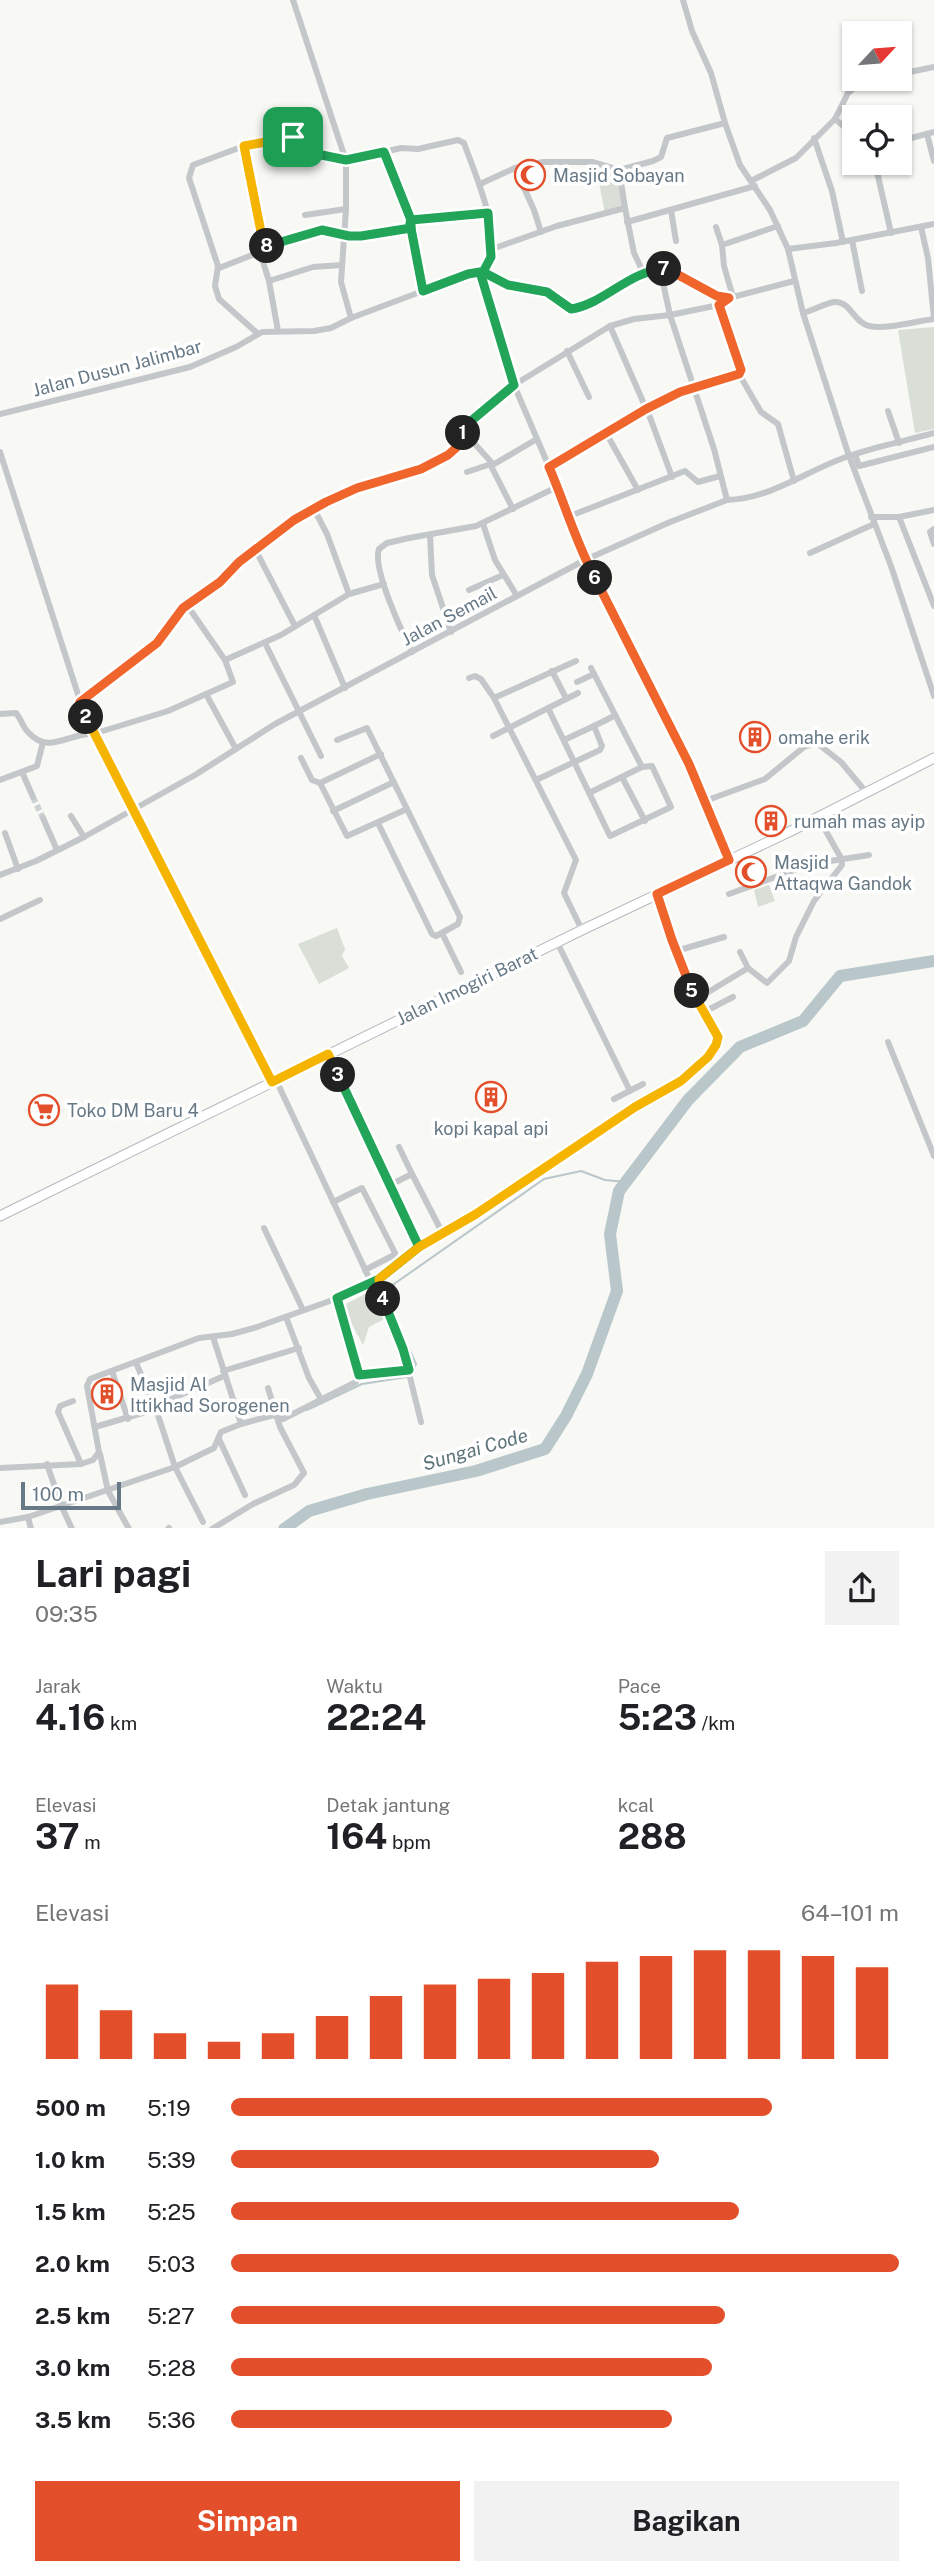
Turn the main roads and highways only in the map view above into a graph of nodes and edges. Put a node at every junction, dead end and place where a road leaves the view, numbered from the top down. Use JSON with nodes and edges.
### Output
{"nodes":[{"id":1,"x":934,"y":758,"type":"edge"},
{"id":2,"x":0,"y":1216,"type":"edge"}],
"edges":[{"from":1,"to":2,"type":"main road","name":"Jalan Imogiri Barat"}]}
